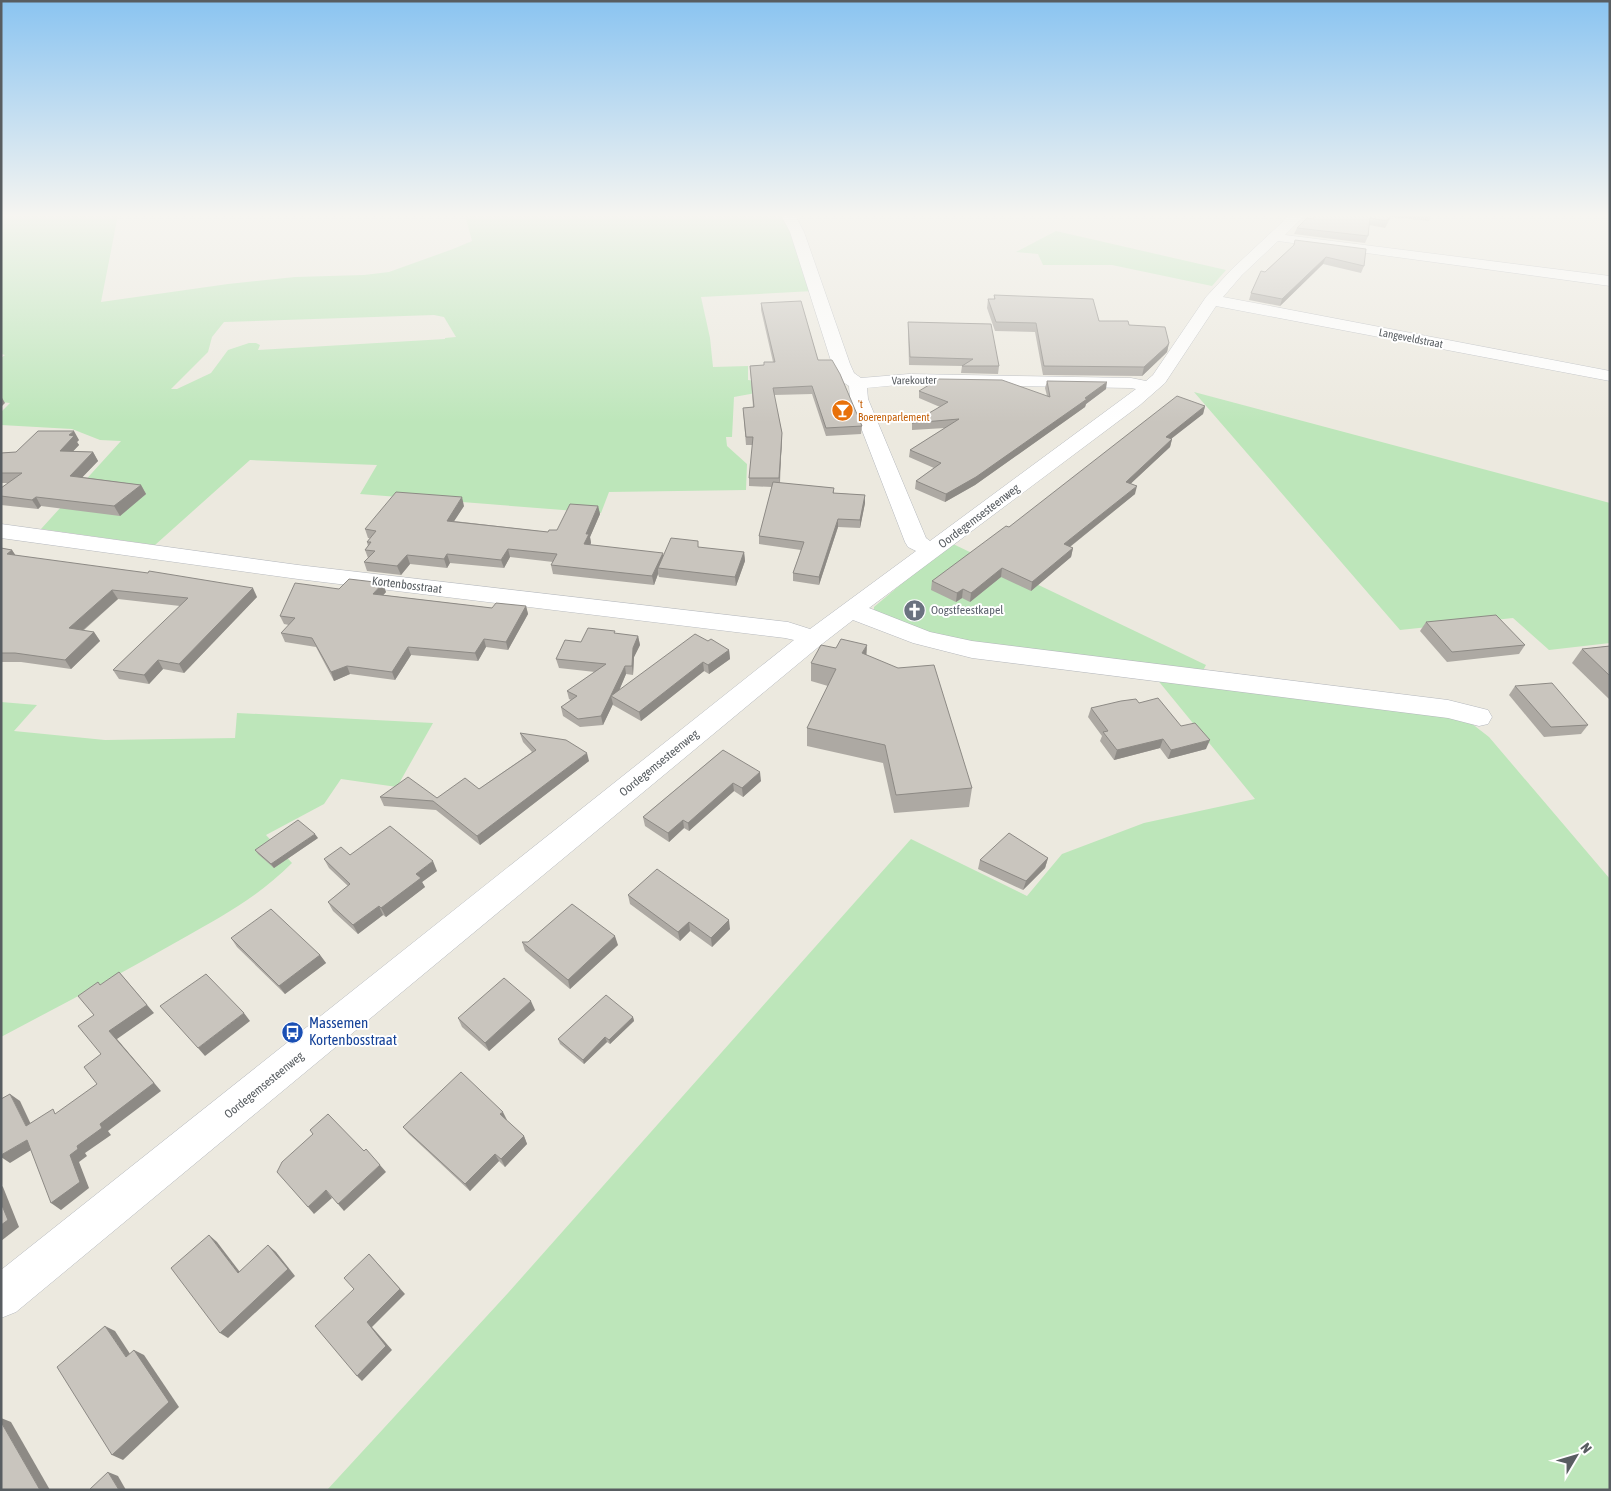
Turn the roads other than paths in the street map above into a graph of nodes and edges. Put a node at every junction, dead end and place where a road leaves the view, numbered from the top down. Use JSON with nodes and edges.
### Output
{"nodes":[{"id":1,"x":815,"y":285,"type":"edge"},
{"id":2,"x":1226,"y":285,"type":"edge"},
{"id":3,"x":1212,"y":300,"type":"junction"},
{"id":4,"x":1610,"y":376,"type":"edge"},
{"id":5,"x":858,"y":384,"type":"junction"},
{"id":6,"x":1149,"y":387,"type":"junction"},
{"id":7,"x":1,"y":531,"type":"edge"},
{"id":8,"x":932,"y":551,"type":"junction"},
{"id":9,"x":852,"y":610,"type":"junction"},
{"id":10,"x":813,"y":638,"type":"junction"},
{"id":11,"x":1479,"y":717,"type":"dead end"},
{"id":12,"x":1,"y":1298,"type":"edge"}],
"edges":[{"from":1,"to":5,"type":"street"},
{"from":2,"to":3,"type":"street","name":"Oordegemsesteenweg"},
{"from":3,"to":4,"type":"street","name":"Langeveldstraat"},
{"from":3,"to":6,"type":"street","name":"Oordegemsesteenweg"},
{"from":5,"to":6,"type":"street","name":"Varekouter"},
{"from":5,"to":8,"type":"street"},
{"from":6,"to":8,"type":"street","name":"Oordegemsesteenweg"},
{"from":7,"to":10,"type":"street","name":"Kortenbosstraat"},
{"from":8,"to":9,"type":"street","name":"Oordegemsesteenweg"},
{"from":9,"to":10,"type":"street","name":"Oordegemsesteenweg"},
{"from":9,"to":11,"type":"street"},
{"from":10,"to":12,"type":"street","name":"Oordegemsesteenweg"}]}
